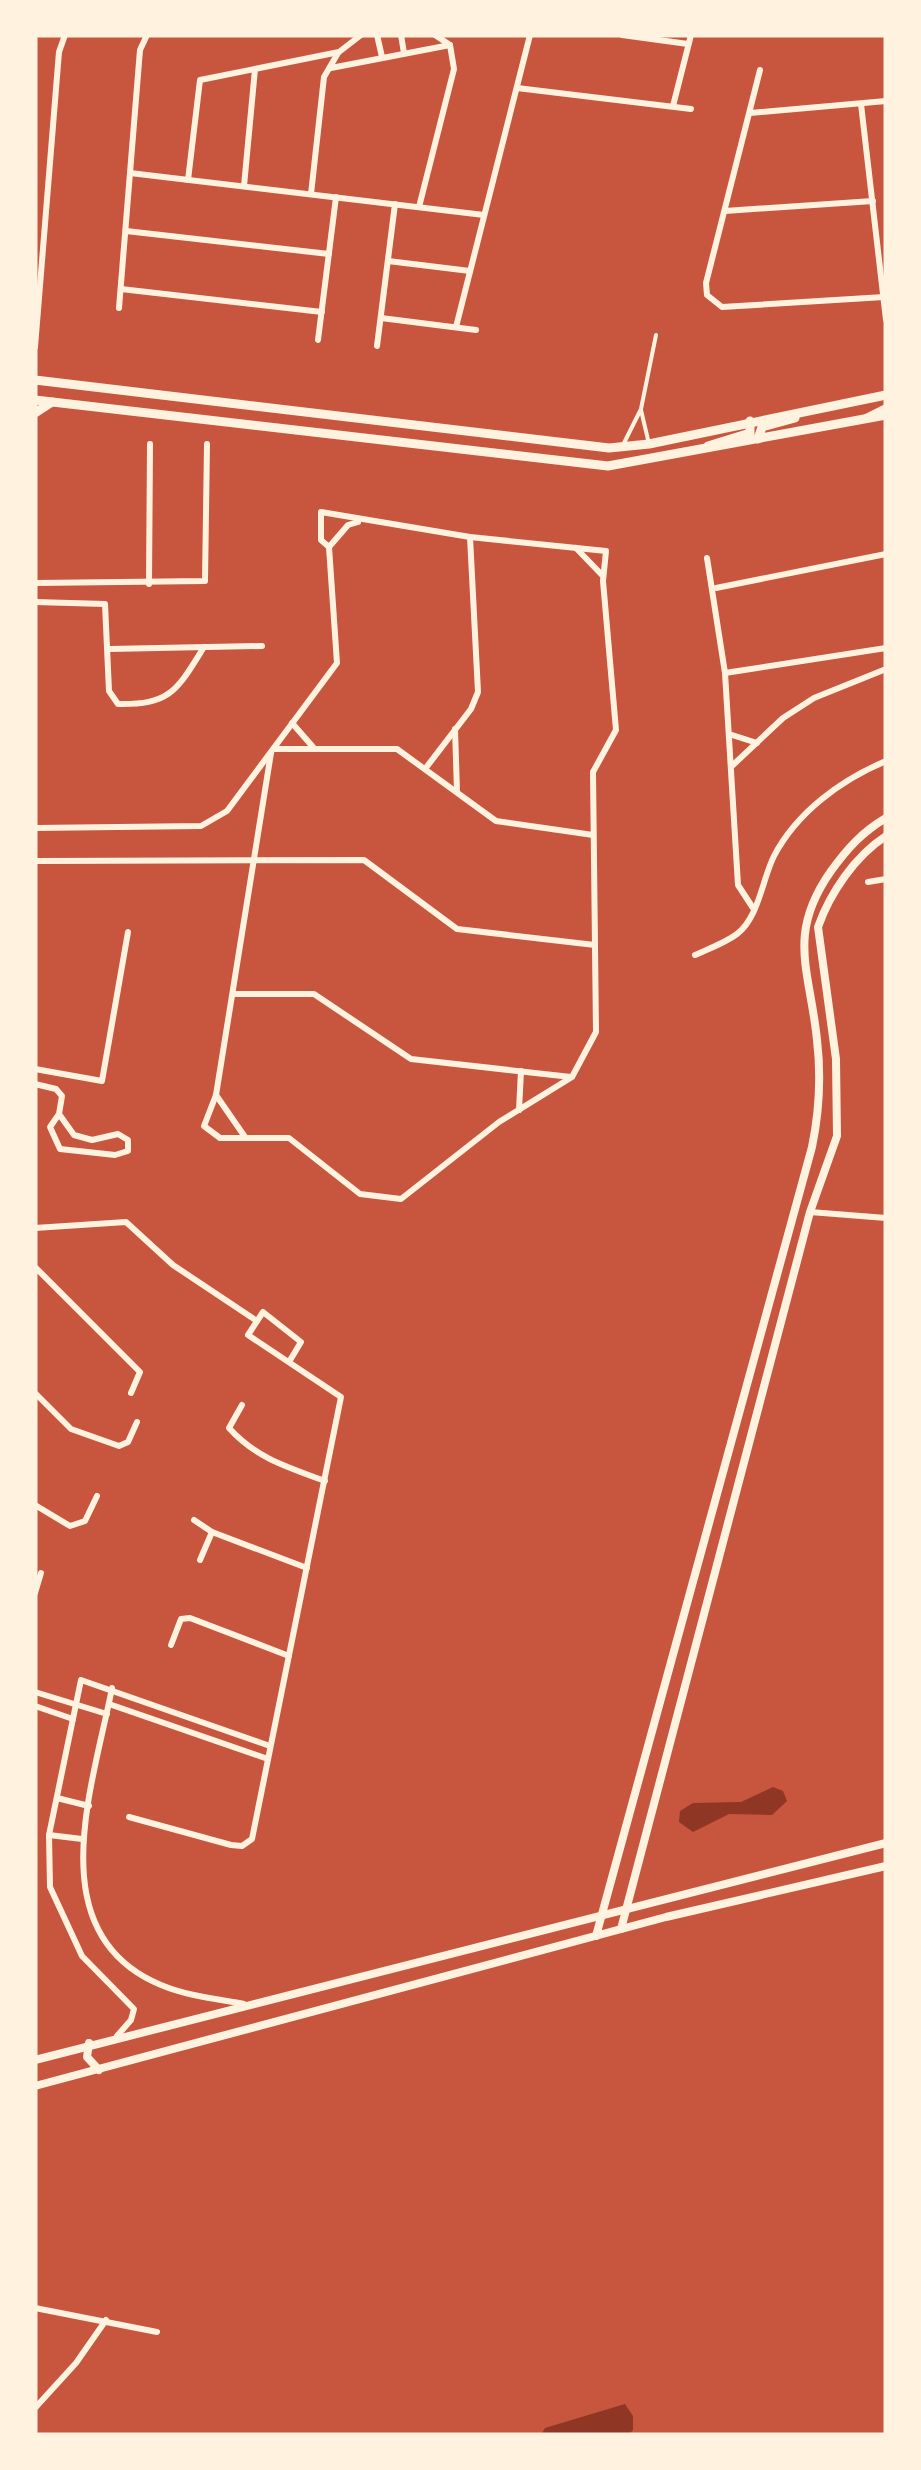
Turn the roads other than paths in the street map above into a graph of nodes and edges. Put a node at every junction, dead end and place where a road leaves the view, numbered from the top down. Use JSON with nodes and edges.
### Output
{"nodes":[{"id":1,"x":65,"y":35,"type":"edge"},
{"id":2,"x":147,"y":35,"type":"edge"},
{"id":3,"x":362,"y":35,"type":"edge"},
{"id":4,"x":378,"y":35,"type":"edge"},
{"id":5,"x":401,"y":35,"type":"edge"},
{"id":6,"x":436,"y":35,"type":"edge"},
{"id":7,"x":530,"y":35,"type":"edge"},
{"id":8,"x":622,"y":35,"type":"edge"},
{"id":9,"x":690,"y":39,"type":"edge"},
{"id":10,"x":450,"y":46,"type":"junction"},
{"id":11,"x":403,"y":49,"type":"junction"},
{"id":12,"x":339,"y":52,"type":"junction"},
{"id":13,"x":381,"y":53,"type":"junction"},
{"id":14,"x":330,"y":68,"type":"junction"},
{"id":15,"x":255,"y":69,"type":"junction"},
{"id":16,"x":760,"y":70,"type":"dead end"},
{"id":17,"x":516,"y":88,"type":"junction"},
{"id":18,"x":886,"y":101,"type":"edge"},
{"id":19,"x":861,"y":104,"type":"junction"},
{"id":20,"x":672,"y":106,"type":"junction"},
{"id":21,"x":691,"y":109,"type":"dead end"},
{"id":22,"x":750,"y":113,"type":"junction"},
{"id":23,"x":130,"y":173,"type":"junction"},
{"id":24,"x":188,"y":180,"type":"junction"},
{"id":25,"x":244,"y":186,"type":"junction"},
{"id":26,"x":311,"y":194,"type":"junction"},
{"id":27,"x":336,"y":197,"type":"junction"},
{"id":28,"x":872,"y":201,"type":"junction"},
{"id":29,"x":35,"y":202,"type":"edge"},
{"id":30,"x":47,"y":203,"type":"junction"},
{"id":31,"x":395,"y":204,"type":"junction"},
{"id":32,"x":419,"y":207,"type":"junction"},
{"id":33,"x":725,"y":210,"type":"junction"},
{"id":34,"x":484,"y":215,"type":"junction"},
{"id":35,"x":126,"y":231,"type":"junction"},
{"id":36,"x":329,"y":254,"type":"junction"},
{"id":37,"x":388,"y":261,"type":"junction"},
{"id":38,"x":470,"y":271,"type":"junction"},
{"id":39,"x":121,"y":288,"type":"junction"},
{"id":40,"x":884,"y":297,"type":"edge"},
{"id":41,"x":37,"y":302,"type":"edge"},
{"id":42,"x":119,"y":308,"type":"dead end"},
{"id":43,"x":322,"y":312,"type":"junction"},
{"id":44,"x":381,"y":318,"type":"junction"},
{"id":45,"x":886,"y":320,"type":"edge"},
{"id":46,"x":456,"y":327,"type":"junction"},
{"id":47,"x":476,"y":330,"type":"dead end"},
{"id":48,"x":656,"y":335,"type":"dead end"},
{"id":49,"x":318,"y":340,"type":"dead end"},
{"id":50,"x":376,"y":346,"type":"dead end"},
{"id":51,"x":35,"y":347,"type":"edge"},
{"id":52,"x":35,"y":380,"type":"edge"},
{"id":53,"x":886,"y":395,"type":"edge"},
{"id":54,"x":35,"y":400,"type":"edge"},
{"id":55,"x":202,"y":400,"type":"junction"},
{"id":56,"x":52,"y":402,"type":"junction"},
{"id":57,"x":886,"y":406,"type":"edge"},
{"id":58,"x":641,"y":408,"type":"junction"},
{"id":59,"x":806,"y":411,"type":"junction"},
{"id":60,"x":35,"y":413,"type":"edge"},
{"id":61,"x":153,"y":414,"type":"junction"},
{"id":62,"x":886,"y":415,"type":"edge"},
{"id":63,"x":863,"y":419,"type":"junction"},
{"id":64,"x":750,"y":421,"type":"junction"},
{"id":65,"x":758,"y":440,"type":"junction"},
{"id":66,"x":150,"y":444,"type":"dead end"},
{"id":67,"x":207,"y":444,"type":"dead end"},
{"id":68,"x":649,"y":444,"type":"junction"},
{"id":69,"x":622,"y":447,"type":"junction"},
{"id":70,"x":704,"y":450,"type":"junction"},
{"id":71,"x":359,"y":522,"type":"junction"},
{"id":72,"x":470,"y":538,"type":"junction"},
{"id":73,"x":329,"y":548,"type":"junction"},
{"id":74,"x":574,"y":548,"type":"junction"},
{"id":75,"x":886,"y":554,"type":"edge"},
{"id":76,"x":708,"y":558,"type":"dead end"},
{"id":77,"x":603,"y":581,"type":"junction"},
{"id":78,"x":35,"y":583,"type":"edge"},
{"id":79,"x":149,"y":584,"type":"junction"},
{"id":80,"x":716,"y":588,"type":"junction"},
{"id":81,"x":35,"y":602,"type":"edge"},
{"id":82,"x":262,"y":646,"type":"dead end"},
{"id":83,"x":204,"y":647,"type":"junction"},
{"id":84,"x":886,"y":648,"type":"edge"},
{"id":85,"x":109,"y":649,"type":"junction"},
{"id":86,"x":886,"y":669,"type":"edge"},
{"id":87,"x":725,"y":674,"type":"junction"},
{"id":88,"x":292,"y":724,"type":"junction"},
{"id":89,"x":456,"y":729,"type":"junction"},
{"id":90,"x":730,"y":734,"type":"junction"},
{"id":91,"x":757,"y":742,"type":"junction"},
{"id":92,"x":314,"y":748,"type":"junction"},
{"id":93,"x":272,"y":751,"type":"junction"},
{"id":94,"x":886,"y":761,"type":"edge"},
{"id":95,"x":732,"y":766,"type":"junction"},
{"id":96,"x":425,"y":770,"type":"junction"},
{"id":97,"x":456,"y":792,"type":"junction"},
{"id":98,"x":886,"y":818,"type":"edge"},
{"id":99,"x":35,"y":828,"type":"edge"},
{"id":100,"x":593,"y":835,"type":"junction"},
{"id":101,"x":886,"y":836,"type":"edge"},
{"id":102,"x":254,"y":860,"type":"junction"},
{"id":103,"x":35,"y":861,"type":"edge"},
{"id":104,"x":886,"y":878,"type":"edge"},
{"id":105,"x":868,"y":882,"type":"dead end"},
{"id":106,"x":753,"y":908,"type":"junction"},
{"id":107,"x":128,"y":932,"type":"dead end"},
{"id":108,"x":595,"y":945,"type":"junction"},
{"id":109,"x":695,"y":956,"type":"dead end"},
{"id":110,"x":233,"y":994,"type":"junction"},
{"id":111,"x":836,"y":1059,"type":"junction"},
{"id":112,"x":818,"y":1060,"type":"junction"},
{"id":113,"x":35,"y":1069,"type":"edge"},
{"id":114,"x":521,"y":1072,"type":"junction"},
{"id":115,"x":572,"y":1077,"type":"junction"},
{"id":116,"x":35,"y":1084,"type":"edge"},
{"id":117,"x":216,"y":1095,"type":"junction"},
{"id":118,"x":519,"y":1110,"type":"junction"},
{"id":119,"x":60,"y":1114,"type":"junction"},
{"id":120,"x":244,"y":1137,"type":"junction"},
{"id":121,"x":810,"y":1212,"type":"junction"},
{"id":122,"x":886,"y":1218,"type":"edge"},
{"id":123,"x":35,"y":1228,"type":"edge"},
{"id":124,"x":35,"y":1266,"type":"edge"},
{"id":125,"x":256,"y":1321,"type":"junction"},
{"id":126,"x":288,"y":1362,"type":"junction"},
{"id":127,"x":35,"y":1393,"type":"edge"},
{"id":128,"x":131,"y":1393,"type":"dead end"},
{"id":129,"x":242,"y":1405,"type":"dead end"},
{"id":130,"x":741,"y":1406,"type":"junction"},
{"id":131,"x":758,"y":1411,"type":"junction"},
{"id":132,"x":136,"y":1422,"type":"dead end"},
{"id":133,"x":734,"y":1436,"type":"junction"},
{"id":134,"x":750,"y":1442,"type":"junction"},
{"id":135,"x":324,"y":1481,"type":"junction"},
{"id":136,"x":97,"y":1496,"type":"dead end"},
{"id":137,"x":35,"y":1505,"type":"edge"},
{"id":138,"x":714,"y":1510,"type":"junction"},
{"id":139,"x":732,"y":1515,"type":"junction"},
{"id":140,"x":194,"y":1520,"type":"dead end"},
{"id":141,"x":212,"y":1532,"type":"junction"},
{"id":142,"x":706,"y":1542,"type":"junction"},
{"id":143,"x":723,"y":1548,"type":"junction"},
{"id":144,"x":200,"y":1560,"type":"dead end"},
{"id":145,"x":307,"y":1568,"type":"junction"},
{"id":146,"x":41,"y":1573,"type":"dead end"},
{"id":147,"x":35,"y":1593,"type":"edge"},
{"id":148,"x":171,"y":1645,"type":"dead end"},
{"id":149,"x":289,"y":1656,"type":"junction"},
{"id":150,"x":112,"y":1688,"type":"junction"},
{"id":151,"x":35,"y":1692,"type":"edge"},
{"id":152,"x":109,"y":1704,"type":"junction"},
{"id":153,"x":35,"y":1706,"type":"edge"},
{"id":154,"x":75,"y":1706,"type":"junction"},
{"id":155,"x":107,"y":1714,"type":"junction"},
{"id":156,"x":72,"y":1719,"type":"junction"},
{"id":157,"x":659,"y":1720,"type":"junction"},
{"id":158,"x":675,"y":1725,"type":"junction"},
{"id":159,"x":270,"y":1746,"type":"junction"},
{"id":160,"x":268,"y":1760,"type":"junction"},
{"id":161,"x":57,"y":1798,"type":"junction"},
{"id":162,"x":89,"y":1806,"type":"junction"},
{"id":163,"x":130,"y":1817,"type":"dead end"},
{"id":164,"x":49,"y":1835,"type":"junction"},
{"id":165,"x":82,"y":1839,"type":"junction"},
{"id":166,"x":886,"y":1843,"type":"edge"},
{"id":167,"x":886,"y":1866,"type":"edge"},
{"id":168,"x":626,"y":1908,"type":"junction"},
{"id":169,"x":602,"y":1913,"type":"junction"},
{"id":170,"x":622,"y":1929,"type":"junction"},
{"id":171,"x":596,"y":1936,"type":"junction"},
{"id":172,"x":244,"y":2004,"type":"junction"},
{"id":173,"x":117,"y":2036,"type":"junction"},
{"id":174,"x":89,"y":2043,"type":"junction"},
{"id":175,"x":35,"y":2060,"type":"edge"},
{"id":176,"x":98,"y":2070,"type":"junction"},
{"id":177,"x":35,"y":2086,"type":"edge"},
{"id":178,"x":35,"y":2308,"type":"edge"},
{"id":179,"x":106,"y":2320,"type":"junction"},
{"id":180,"x":157,"y":2332,"type":"dead end"},
{"id":181,"x":35,"y":2408,"type":"edge"}],
"edges":[{"from":1,"to":30,"type":"street"},
{"from":2,"to":23,"type":"street"},
{"from":3,"to":12,"type":"street"},
{"from":4,"to":13,"type":"street"},
{"from":5,"to":11,"type":"street"},
{"from":6,"to":10,"type":"street"},
{"from":7,"to":17,"type":"street"},
{"from":8,"to":9,"type":"street"},
{"from":9,"to":20,"type":"street"},
{"from":10,"to":11,"type":"street"},
{"from":10,"to":32,"type":"street"},
{"from":11,"to":13,"type":"street"},
{"from":12,"to":14,"type":"street"},
{"from":12,"to":15,"type":"street"},
{"from":13,"to":14,"type":"street"},
{"from":14,"to":26,"type":"street"},
{"from":15,"to":24,"type":"street"},
{"from":15,"to":25,"type":"street"},
{"from":16,"to":22,"type":"street"},
{"from":17,"to":20,"type":"street"},
{"from":17,"to":34,"type":"street"},
{"from":18,"to":19,"type":"street"},
{"from":19,"to":22,"type":"street"},
{"from":19,"to":28,"type":"street"},
{"from":20,"to":21,"type":"street"},
{"from":22,"to":33,"type":"street"},
{"from":23,"to":24,"type":"street"},
{"from":23,"to":35,"type":"street"},
{"from":24,"to":25,"type":"street"},
{"from":25,"to":26,"type":"street"},
{"from":26,"to":27,"type":"street"},
{"from":27,"to":31,"type":"street"},
{"from":27,"to":36,"type":"street"},
{"from":28,"to":33,"type":"street"},
{"from":28,"to":40,"type":"street"},
{"from":29,"to":30,"type":"street"},
{"from":30,"to":41,"type":"street"},
{"from":31,"to":32,"type":"street"},
{"from":31,"to":37,"type":"street"},
{"from":32,"to":34,"type":"street"},
{"from":33,"to":40,"type":"street"},
{"from":34,"to":38,"type":"street"},
{"from":35,"to":36,"type":"street"},
{"from":35,"to":39,"type":"street"},
{"from":36,"to":43,"type":"street"},
{"from":37,"to":38,"type":"street"},
{"from":37,"to":44,"type":"street"},
{"from":38,"to":46,"type":"street"},
{"from":39,"to":42,"type":"street"},
{"from":39,"to":43,"type":"street"},
{"from":40,"to":45,"type":"street"},
{"from":41,"to":51,"type":"street"},
{"from":43,"to":49,"type":"street"},
{"from":44,"to":46,"type":"street"},
{"from":44,"to":50,"type":"street"},
{"from":46,"to":47,"type":"street"},
{"from":48,"to":58,"type":"lane"},
{"from":52,"to":55,"type":"main road"},
{"from":53,"to":59,"type":"main road"},
{"from":54,"to":56,"type":"main road"},
{"from":55,"to":61,"type":"main road"},
{"from":55,"to":69,"type":"main road"},
{"from":56,"to":60,"type":"main road"},
{"from":56,"to":61,"type":"main road"},
{"from":57,"to":63,"type":"street"},
{"from":58,"to":68,"type":"lane"},
{"from":58,"to":69,"type":"lane"},
{"from":59,"to":64,"type":"main road"},
{"from":59,"to":65,"type":"main road"},
{"from":61,"to":70,"type":"main road"},
{"from":62,"to":63,"type":"main road"},
{"from":63,"to":65,"type":"main road"},
{"from":64,"to":68,"type":"main road"},
{"from":64,"to":70,"type":"main road"},
{"from":65,"to":70,"type":"main road"},
{"from":66,"to":79,"type":"street"},
{"from":67,"to":79,"type":"street"},
{"from":68,"to":69,"type":"main road"},
{"from":71,"to":72,"type":"street"},
{"from":71,"to":73,"type":"street"},
{"from":71,"to":73,"type":"street"},
{"from":72,"to":74,"type":"street"},
{"from":72,"to":89,"type":"street"},
{"from":73,"to":88,"type":"street"},
{"from":74,"to":77,"type":"street"},
{"from":74,"to":77,"type":"street"},
{"from":75,"to":80,"type":"street"},
{"from":76,"to":80,"type":"street"},
{"from":77,"to":100,"type":"street"},
{"from":78,"to":79,"type":"street"},
{"from":80,"to":87,"type":"street"},
{"from":81,"to":85,"type":"street"},
{"from":82,"to":83,"type":"street"},
{"from":83,"to":85,"type":"street"},
{"from":83,"to":85,"type":"street"},
{"from":84,"to":87,"type":"street"},
{"from":86,"to":91,"type":"street"},
{"from":87,"to":90,"type":"street"},
{"from":88,"to":92,"type":"street"},
{"from":88,"to":93,"type":"street"},
{"from":89,"to":96,"type":"street"},
{"from":89,"to":97,"type":"street"},
{"from":90,"to":91,"type":"street"},
{"from":90,"to":95,"type":"street"},
{"from":91,"to":95,"type":"street"},
{"from":92,"to":93,"type":"street"},
{"from":92,"to":96,"type":"street"},
{"from":93,"to":99,"type":"street"},
{"from":93,"to":102,"type":"street"},
{"from":94,"to":106,"type":"street"},
{"from":95,"to":106,"type":"street"},
{"from":96,"to":97,"type":"street"},
{"from":97,"to":100,"type":"street"},
{"from":98,"to":112,"type":"street"},
{"from":100,"to":108,"type":"street"},
{"from":101,"to":111,"type":"street"},
{"from":102,"to":103,"type":"street"},
{"from":102,"to":108,"type":"street"},
{"from":102,"to":110,"type":"street"},
{"from":104,"to":105,"type":"street"},
{"from":106,"to":109,"type":"street"},
{"from":107,"to":113,"type":"street"},
{"from":108,"to":115,"type":"street"},
{"from":110,"to":114,"type":"street"},
{"from":110,"to":117,"type":"street"},
{"from":111,"to":112,"type":"street"},
{"from":111,"to":121,"type":"street"},
{"from":112,"to":130,"type":"street"},
{"from":114,"to":115,"type":"street"},
{"from":114,"to":118,"type":"street"},
{"from":115,"to":118,"type":"street"},
{"from":116,"to":119,"type":"street"},
{"from":117,"to":120,"type":"street"},
{"from":117,"to":120,"type":"street"},
{"from":118,"to":120,"type":"street"},
{"from":119,"to":119,"type":"street"},
{"from":121,"to":122,"type":"street"},
{"from":121,"to":131,"type":"street"},
{"from":123,"to":125,"type":"street"},
{"from":124,"to":128,"type":"street"},
{"from":125,"to":126,"type":"street"},
{"from":125,"to":126,"type":"street"},
{"from":126,"to":135,"type":"street"},
{"from":127,"to":132,"type":"street"},
{"from":129,"to":135,"type":"street"},
{"from":130,"to":131,"type":"street"},
{"from":130,"to":133,"type":"street"},
{"from":131,"to":134,"type":"street"},
{"from":133,"to":134,"type":"street"},
{"from":133,"to":138,"type":"street"},
{"from":134,"to":139,"type":"street"},
{"from":135,"to":145,"type":"street"},
{"from":136,"to":137,"type":"street"},
{"from":138,"to":139,"type":"street"},
{"from":138,"to":142,"type":"street"},
{"from":139,"to":143,"type":"street"},
{"from":140,"to":141,"type":"street"},
{"from":141,"to":144,"type":"street"},
{"from":141,"to":145,"type":"street"},
{"from":142,"to":143,"type":"street"},
{"from":142,"to":157,"type":"street"},
{"from":143,"to":158,"type":"street"},
{"from":145,"to":149,"type":"street"},
{"from":146,"to":147,"type":"street"},
{"from":148,"to":149,"type":"street"},
{"from":149,"to":159,"type":"street"},
{"from":150,"to":152,"type":"street"},
{"from":150,"to":154,"type":"street"},
{"from":150,"to":159,"type":"street"},
{"from":151,"to":154,"type":"street"},
{"from":152,"to":155,"type":"street"},
{"from":152,"to":160,"type":"street"},
{"from":153,"to":156,"type":"street"},
{"from":154,"to":155,"type":"street"},
{"from":154,"to":156,"type":"street"},
{"from":155,"to":162,"type":"street"},
{"from":156,"to":161,"type":"street"},
{"from":157,"to":158,"type":"street"},
{"from":157,"to":169,"type":"street"},
{"from":158,"to":168,"type":"street"},
{"from":159,"to":160,"type":"street"},
{"from":160,"to":163,"type":"street"},
{"from":161,"to":162,"type":"street"},
{"from":161,"to":164,"type":"street"},
{"from":162,"to":165,"type":"street"},
{"from":164,"to":165,"type":"street"},
{"from":164,"to":173,"type":"street"},
{"from":165,"to":172,"type":"street"},
{"from":166,"to":168,"type":"street"},
{"from":167,"to":170,"type":"street"},
{"from":168,"to":169,"type":"street"},
{"from":168,"to":170,"type":"street"},
{"from":169,"to":171,"type":"street"},
{"from":169,"to":172,"type":"street"},
{"from":170,"to":171,"type":"street"},
{"from":171,"to":176,"type":"street"},
{"from":172,"to":173,"type":"street"},
{"from":173,"to":174,"type":"street"},
{"from":174,"to":175,"type":"street"},
{"from":174,"to":176,"type":"street"},
{"from":176,"to":177,"type":"street"},
{"from":178,"to":179,"type":"street"},
{"from":179,"to":180,"type":"street"},
{"from":179,"to":181,"type":"street"}]}
